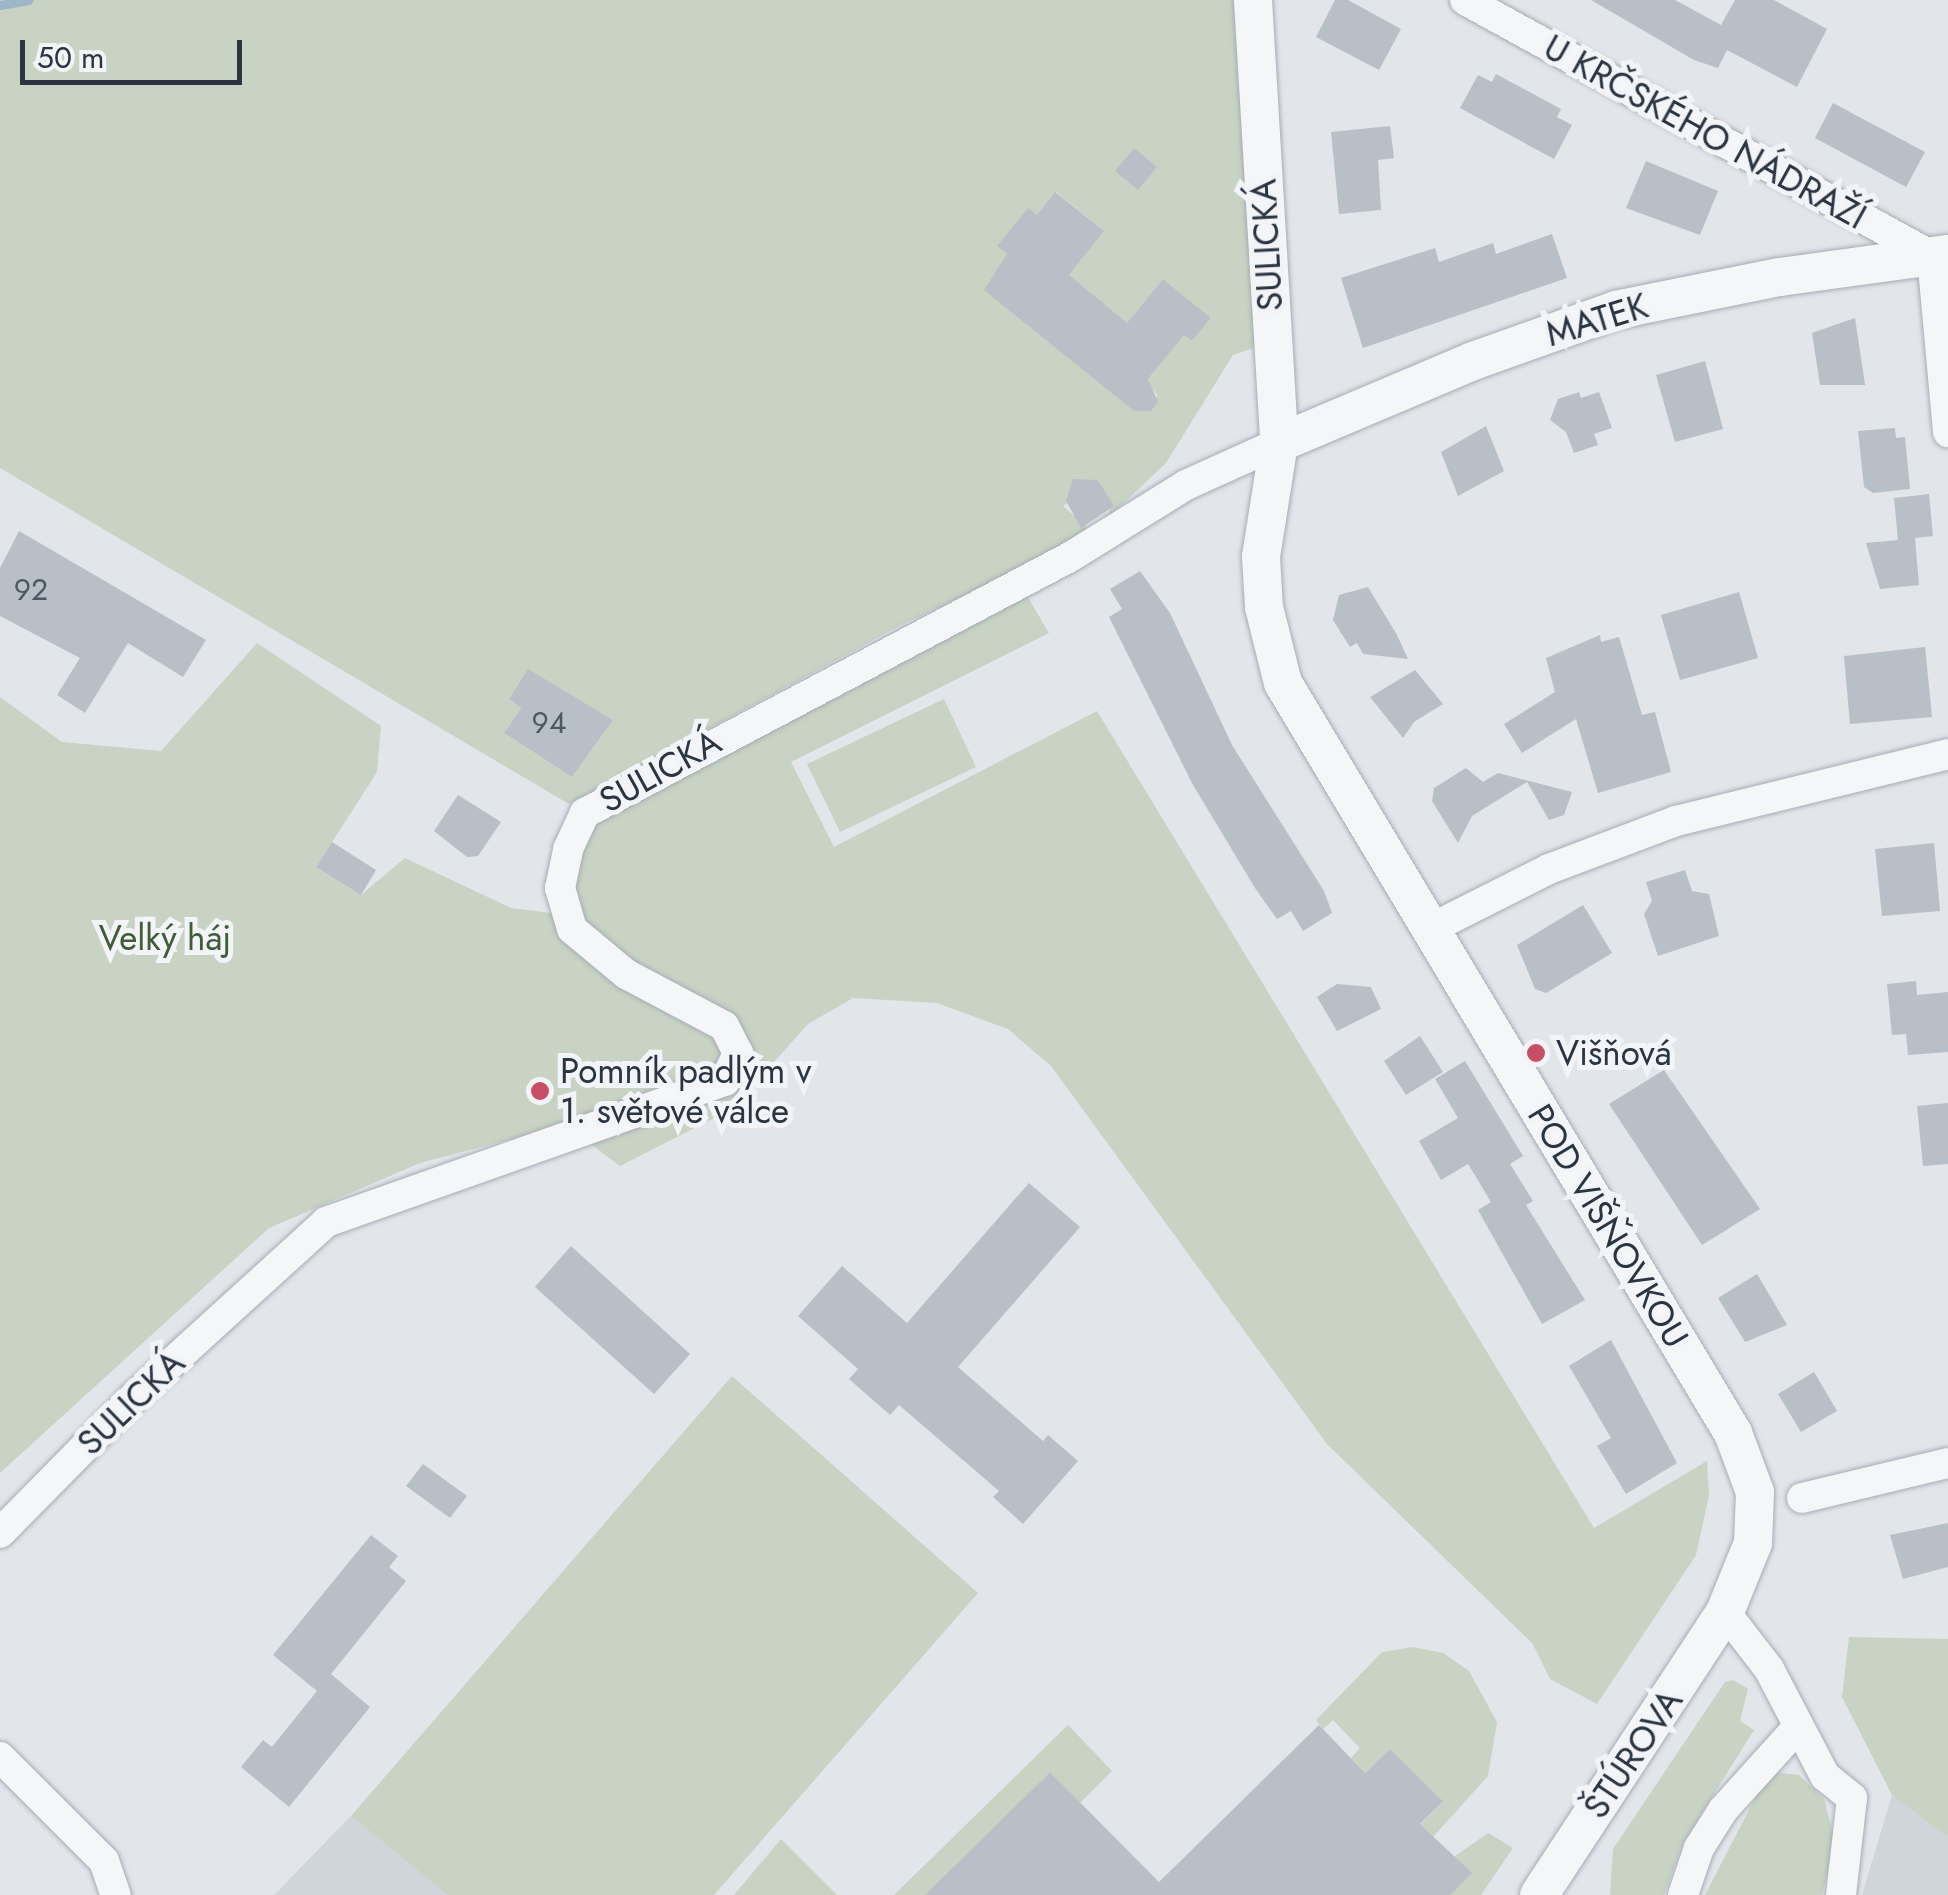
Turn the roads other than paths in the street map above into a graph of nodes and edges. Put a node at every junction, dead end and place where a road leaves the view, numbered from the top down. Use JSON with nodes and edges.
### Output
{"nodes":[{"id":1,"x":1253,"y":0,"type":"edge"},
{"id":2,"x":1465,"y":0,"type":"edge"},
{"id":3,"x":1940,"y":255,"type":"edge"},
{"id":4,"x":1948,"y":432,"type":"edge"},
{"id":5,"x":1279,"y":444,"type":"junction"},
{"id":6,"x":1948,"y":754,"type":"edge"},
{"id":7,"x":1430,"y":929,"type":"junction"},
{"id":8,"x":1948,"y":1463,"type":"edge"},
{"id":9,"x":1802,"y":1498,"type":"dead end"},
{"id":10,"x":0,"y":1533,"type":"edge"},
{"id":11,"x":1726,"y":1612,"type":"junction"},
{"id":12,"x":1796,"y":1728,"type":"junction"},
{"id":13,"x":0,"y":1757,"type":"edge"},
{"id":14,"x":116,"y":1895,"type":"edge"},
{"id":15,"x":1539,"y":1895,"type":"edge"},
{"id":16,"x":1683,"y":1895,"type":"edge"},
{"id":17,"x":1841,"y":1895,"type":"edge"}],
"edges":[{"from":1,"to":5,"type":"street","name":"SULICKÁ"},
{"from":2,"to":3,"type":"street","name":"U KRČSKÉHO NÁDRAŽÍ"},
{"from":3,"to":4,"type":"street"},
{"from":3,"to":5,"type":"street","name":"MATEK"},
{"from":5,"to":7,"type":"street","name":"POD VIŠŇOVKOU"},
{"from":5,"to":10,"type":"street","name":"SULICKÁ"},
{"from":6,"to":7,"type":"street"},
{"from":7,"to":11,"type":"street","name":"POD VIŠŇOVKOU"},
{"from":8,"to":9,"type":"street"},
{"from":11,"to":12,"type":"street"},
{"from":11,"to":15,"type":"street","name":"ŠTÚROVA"},
{"from":12,"to":16,"type":"street"},
{"from":12,"to":17,"type":"street"},
{"from":13,"to":14,"type":"street"}]}
